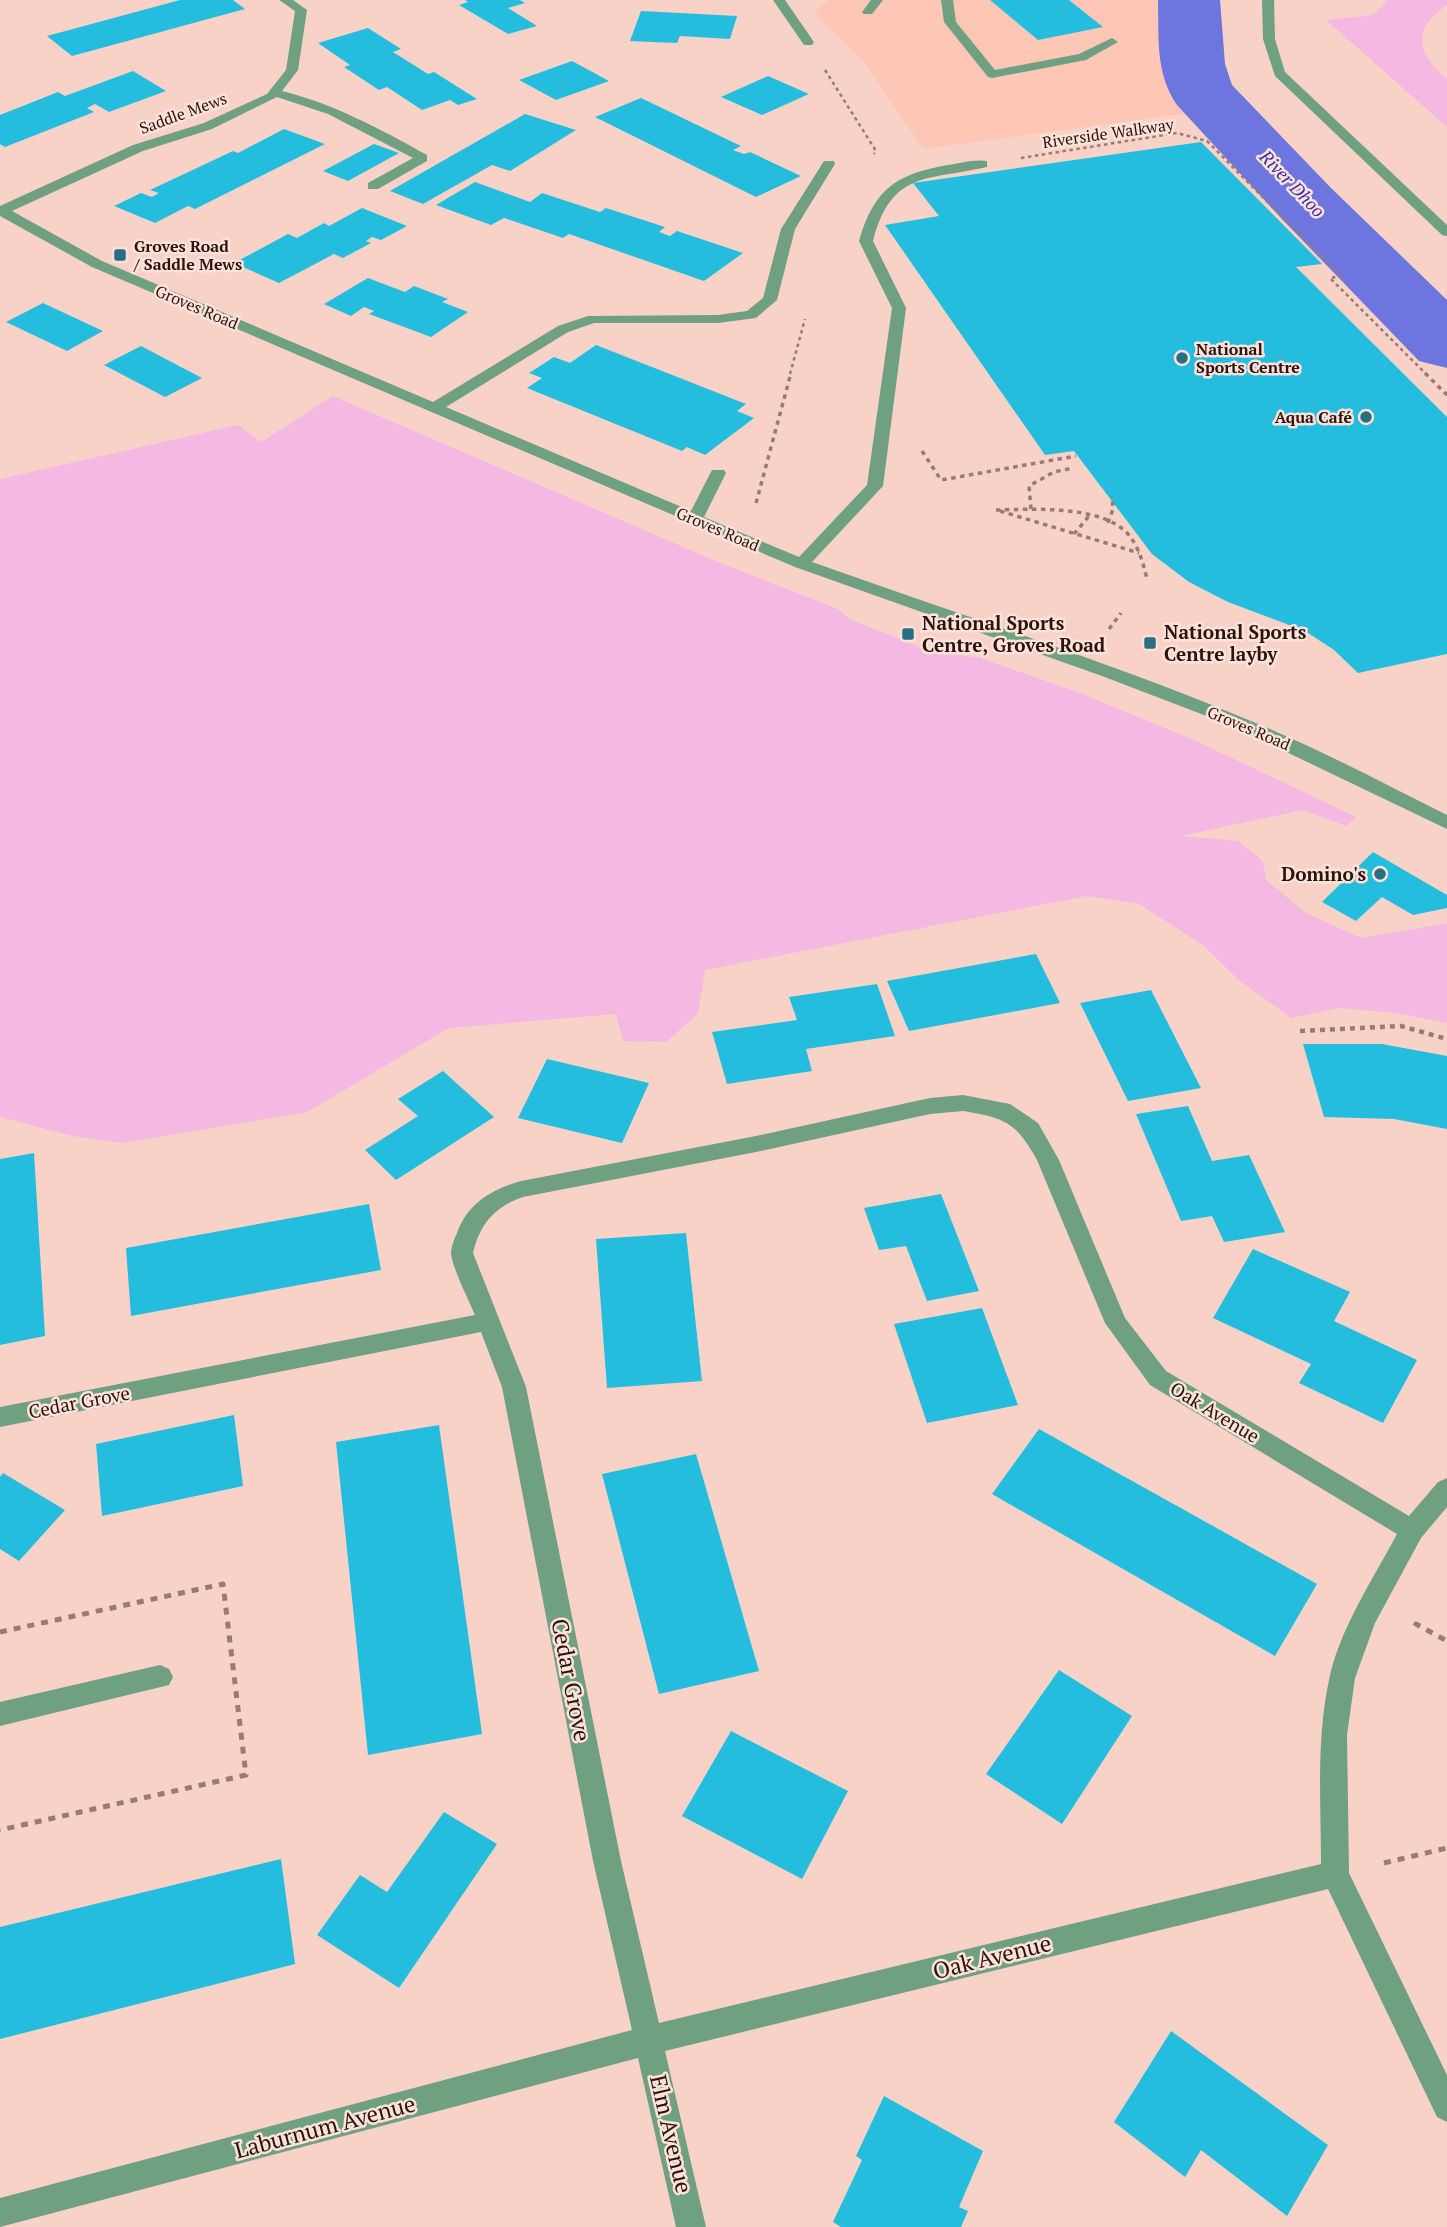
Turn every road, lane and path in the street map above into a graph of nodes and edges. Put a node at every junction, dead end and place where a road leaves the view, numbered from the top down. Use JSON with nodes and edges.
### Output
{"nodes":[{"id":1,"x":285,"y":0,"type":"edge"},
{"id":2,"x":779,"y":0,"type":"edge"},
{"id":3,"x":877,"y":0,"type":"edge"},
{"id":4,"x":947,"y":0,"type":"edge"},
{"id":5,"x":1268,"y":0,"type":"edge"},
{"id":6,"x":868,"y":12,"type":"dead end"},
{"id":7,"x":1112,"y":42,"type":"dead end"},
{"id":8,"x":808,"y":43,"type":"dead end"},
{"id":9,"x":274,"y":93,"type":"junction"},
{"id":10,"x":829,"y":164,"type":"dead end"},
{"id":11,"x":982,"y":164,"type":"joint"},
{"id":12,"x":373,"y":186,"type":"dead end"},
{"id":13,"x":1,"y":211,"type":"edge"},
{"id":14,"x":1447,"y":232,"type":"edge"},
{"id":15,"x":1447,"y":395,"type":"edge"},
{"id":16,"x":433,"y":408,"type":"junction"},
{"id":17,"x":917,"y":444,"type":"dead end"},
{"id":18,"x":1076,"y":456,"type":"dead end"},
{"id":19,"x":1073,"y":468,"type":"dead end"},
{"id":20,"x":718,"y":473,"type":"dead end"},
{"id":21,"x":1112,"y":496,"type":"dead end"},
{"id":22,"x":1031,"y":509,"type":"junction"},
{"id":23,"x":1089,"y":515,"type":"junction"},
{"id":24,"x":695,"y":519,"type":"junction"},
{"id":25,"x":1108,"y":523,"type":"junction"},
{"id":26,"x":1074,"y":534,"type":"junction"},
{"id":27,"x":1141,"y":553,"type":"junction"},
{"id":28,"x":801,"y":564,"type":"junction"},
{"id":29,"x":1147,"y":579,"type":"dead end"},
{"id":30,"x":1121,"y":613,"type":"dead end"},
{"id":31,"x":1106,"y":633,"type":"dead end"},
{"id":32,"x":1447,"y":823,"type":"edge"},
{"id":33,"x":1300,"y":1031,"type":"dead end"},
{"id":34,"x":1447,"y":1039,"type":"edge"},
{"id":35,"x":724,"y":1149,"type":"joint"},
{"id":36,"x":487,"y":1322,"type":"junction"},
{"id":37,"x":0,"y":1417,"type":"edge"},
{"id":38,"x":1447,"y":1489,"type":"edge"},
{"id":39,"x":1412,"y":1530,"type":"junction"},
{"id":40,"x":1410,"y":1634,"type":"dead end"},
{"id":41,"x":1447,"y":1641,"type":"edge"},
{"id":42,"x":160,"y":1677,"type":"dead end"},
{"id":43,"x":0,"y":1714,"type":"edge"},
{"id":44,"x":1447,"y":1848,"type":"edge"},
{"id":45,"x":1335,"y":1874,"type":"junction"},
{"id":46,"x":650,"y":2040,"type":"junction"},
{"id":47,"x":1447,"y":2107,"type":"edge"},
{"id":48,"x":0,"y":2213,"type":"edge"},
{"id":49,"x":691,"y":2227,"type":"edge"}],
"edges":[{"from":1,"to":9,"type":"street","name":"Saddle Mews"},
{"from":2,"to":8,"type":"street"},
{"from":3,"to":6,"type":"street"},
{"from":4,"to":7,"type":"street"},
{"from":5,"to":14,"type":"street"},
{"from":9,"to":12,"type":"street"},
{"from":9,"to":13,"type":"street","name":"Saddle Mews"},
{"from":10,"to":16,"type":"street"},
{"from":11,"to":15,"type":"path","name":"Riverside Walkway"},
{"from":11,"to":28,"type":"street"},
{"from":13,"to":16,"type":"street","name":"Groves Road"},
{"from":16,"to":24,"type":"street","name":"Groves Road"},
{"from":17,"to":18,"type":"path"},
{"from":19,"to":22,"type":"path"},
{"from":20,"to":24,"type":"street"},
{"from":21,"to":25,"type":"path"},
{"from":22,"to":23,"type":"path"},
{"from":22,"to":26,"type":"path"},
{"from":23,"to":25,"type":"path"},
{"from":23,"to":26,"type":"path"},
{"from":24,"to":28,"type":"street","name":"Groves Road"},
{"from":25,"to":27,"type":"path"},
{"from":26,"to":27,"type":"path"},
{"from":27,"to":29,"type":"path"},
{"from":28,"to":32,"type":"street","name":"Groves Road"},
{"from":30,"to":31,"type":"path"},
{"from":33,"to":34,"type":"path"},
{"from":35,"to":36,"type":"street","name":"Cedar Grove"},
{"from":35,"to":39,"type":"street","name":"Oak Avenue"},
{"from":36,"to":37,"type":"street","name":"Cedar Grove"},
{"from":36,"to":46,"type":"street","name":"Cedar Grove"},
{"from":38,"to":39,"type":"street"},
{"from":39,"to":45,"type":"street"},
{"from":40,"to":41,"type":"path"},
{"from":42,"to":43,"type":"street"},
{"from":44,"to":45,"type":"path"},
{"from":45,"to":46,"type":"street","name":"Oak Avenue"},
{"from":45,"to":47,"type":"street"},
{"from":46,"to":48,"type":"street","name":"Laburnum Avenue"},
{"from":46,"to":49,"type":"street","name":"Elm Avenue"}]}
